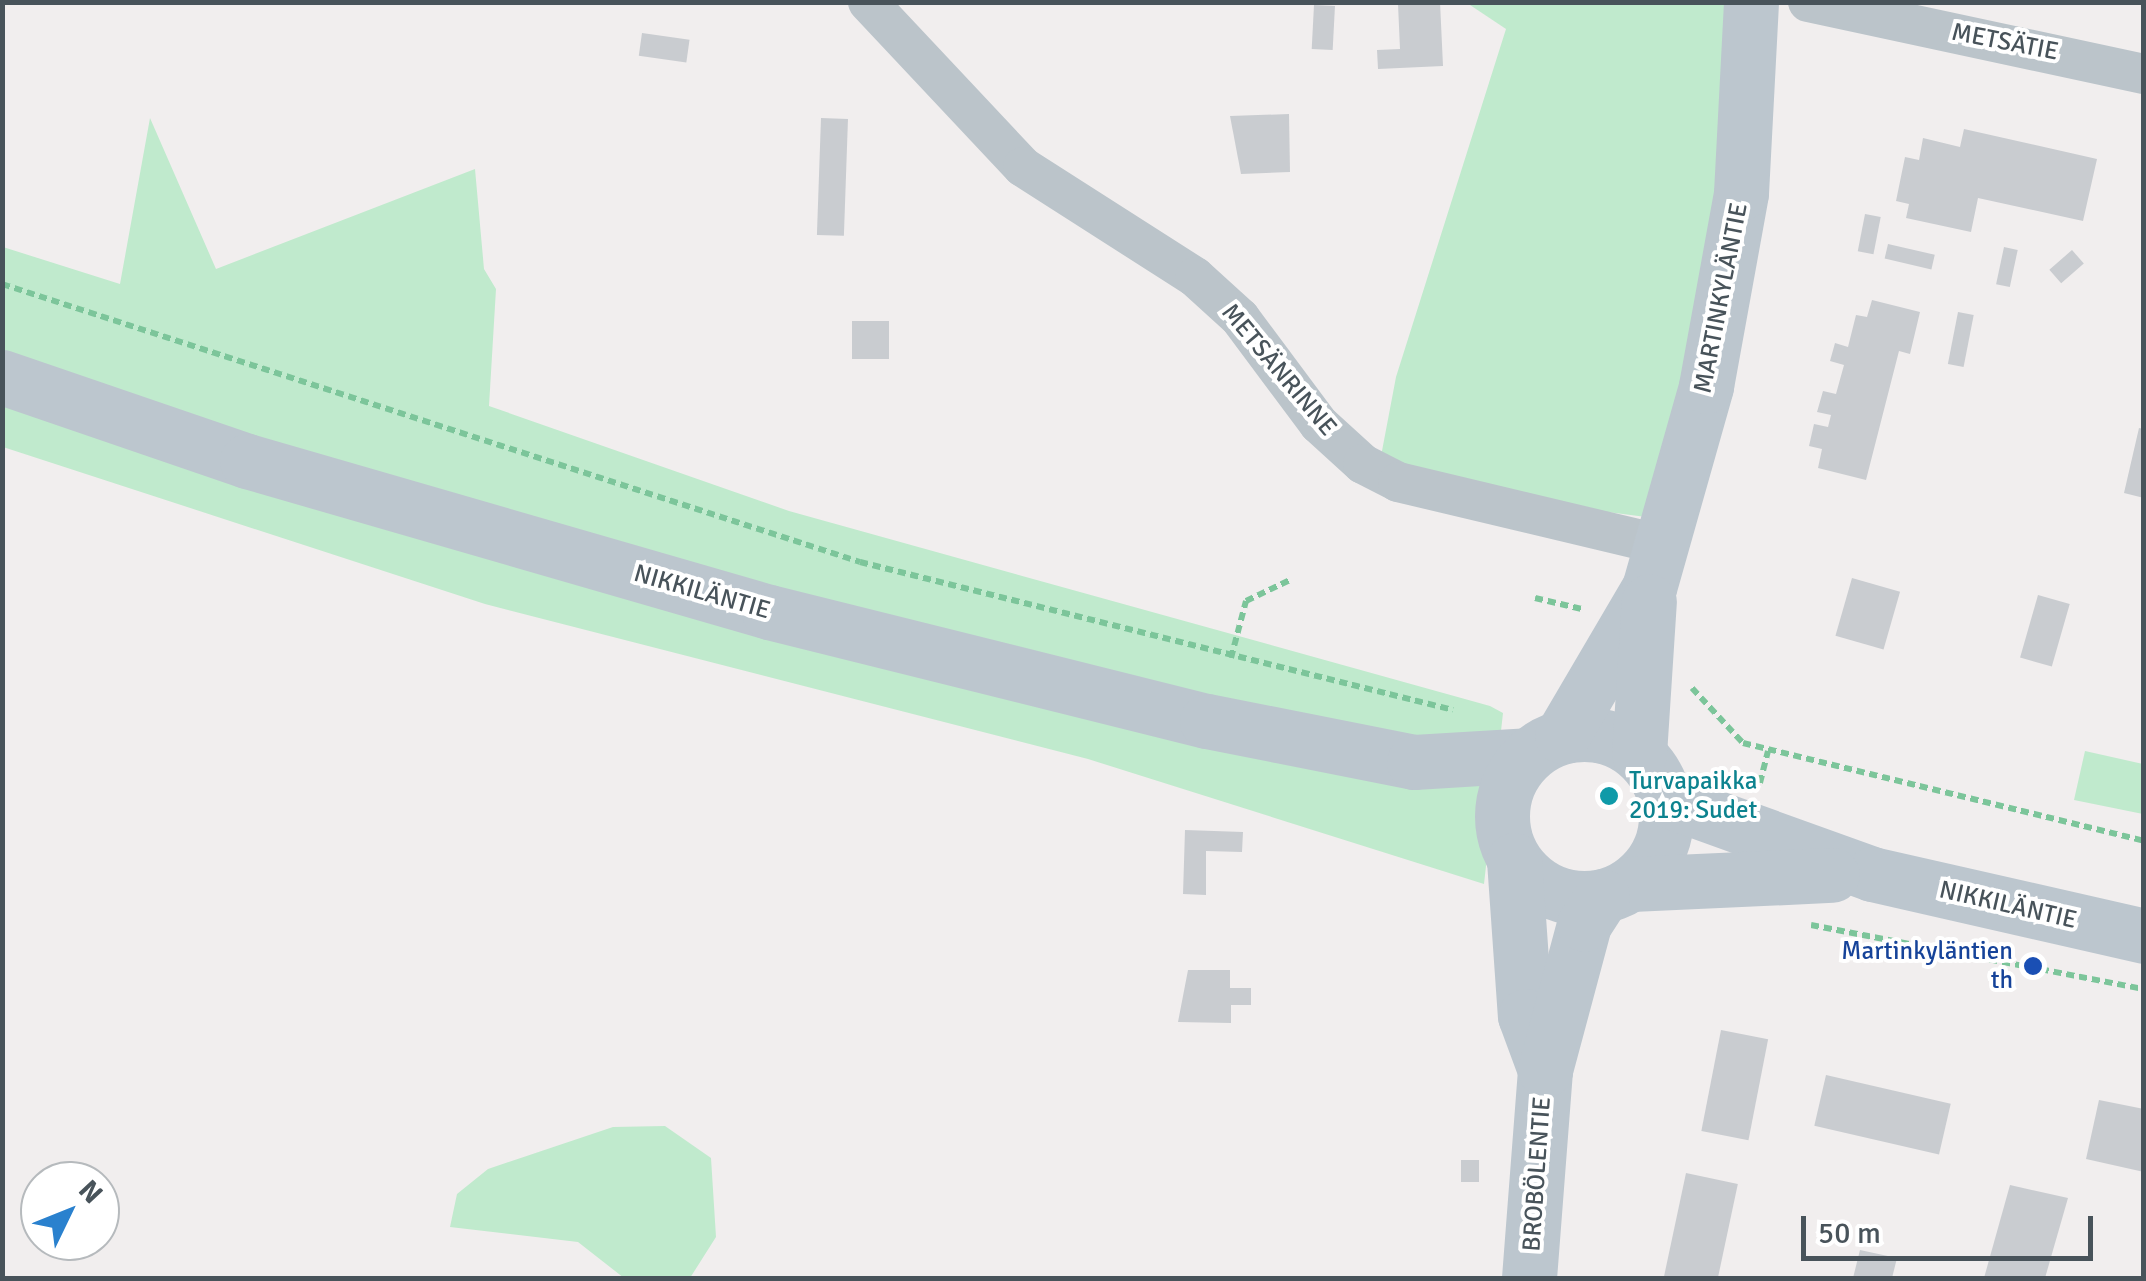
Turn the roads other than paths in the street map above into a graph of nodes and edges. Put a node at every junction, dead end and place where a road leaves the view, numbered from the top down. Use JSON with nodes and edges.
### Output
{"nodes":[{"id":1,"x":868,"y":2,"type":"edge"},
{"id":2,"x":1751,"y":2,"type":"edge"},
{"id":3,"x":1808,"y":2,"type":"edge"},
{"id":4,"x":2144,"y":74,"type":"edge"},
{"id":5,"x":2,"y":377,"type":"edge"},
{"id":6,"x":1655,"y":566,"type":"junction"},
{"id":7,"x":1545,"y":746,"type":"junction"},
{"id":8,"x":1414,"y":762,"type":"junction"},
{"id":9,"x":1652,"y":776,"type":"junction"},
{"id":10,"x":1508,"y":843,"type":"junction"},
{"id":11,"x":1872,"y":874,"type":"junction"},
{"id":12,"x":1616,"y":890,"type":"junction"},
{"id":13,"x":2144,"y":936,"type":"edge"},
{"id":14,"x":1545,"y":1070,"type":"junction"},
{"id":15,"x":1529,"y":1278,"type":"edge"}],
"edges":[{"from":1,"to":6,"type":"street","name":"METSÄNRINNE"},
{"from":2,"to":6,"type":"street","name":"MARTINKYLÄNTIE"},
{"from":3,"to":4,"type":"street","name":"METSÄTIE"},
{"from":5,"to":8,"type":"street","name":"NIKKILÄNTIE"},
{"from":6,"to":7,"type":"street","name":"MARTINKYLÄNTIE"},
{"from":6,"to":9,"type":"street","name":"MARTINKYLÄNTIE"},
{"from":7,"to":8,"type":"street","name":"NIKKILÄNTIE"},
{"from":7,"to":9,"type":"street"},
{"from":7,"to":10,"type":"street"},
{"from":8,"to":10,"type":"street","name":"NIKKILÄNTIE"},
{"from":9,"to":11,"type":"street","name":"NIKKILÄNTIE"},
{"from":9,"to":12,"type":"street"},
{"from":10,"to":12,"type":"street"},
{"from":10,"to":14,"type":"street","name":"BROBÖLENTIE"},
{"from":11,"to":12,"type":"street","name":"NIKKILÄNTIE"},
{"from":11,"to":13,"type":"street","name":"NIKKILÄNTIE"},
{"from":12,"to":14,"type":"street","name":"BROBÖLENTIE"},
{"from":14,"to":15,"type":"street","name":"BROBÖLENTIE"}]}
